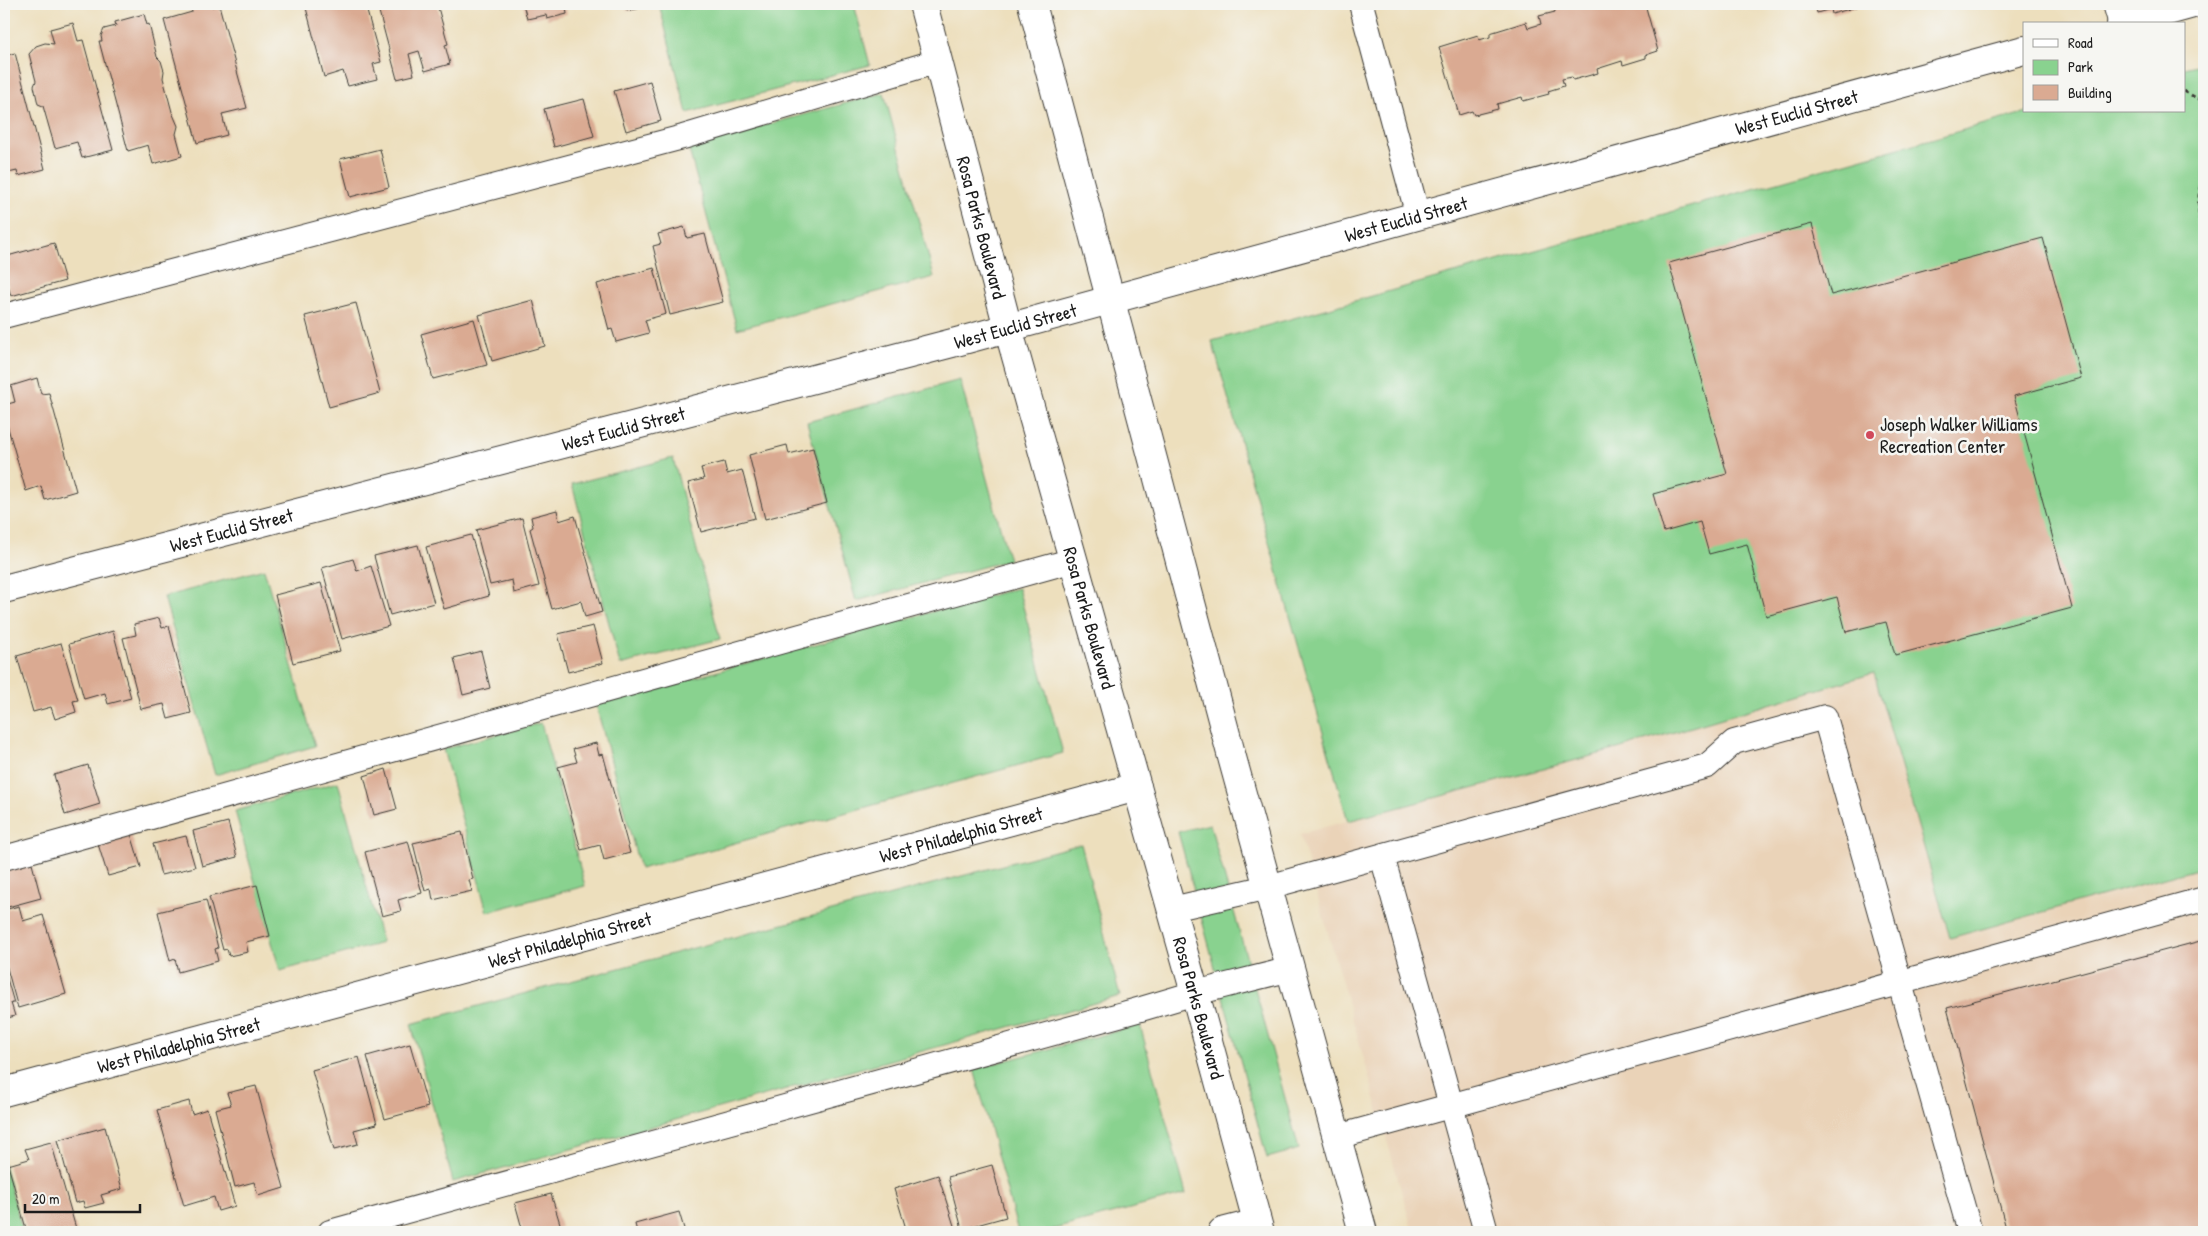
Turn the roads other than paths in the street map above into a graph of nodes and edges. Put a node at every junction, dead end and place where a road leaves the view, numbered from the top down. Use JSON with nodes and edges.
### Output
{"nodes":[{"id":1,"x":923,"y":4,"type":"edge"},
{"id":2,"x":1032,"y":4,"type":"edge"},
{"id":3,"x":1362,"y":4,"type":"edge"},
{"id":4,"x":2115,"y":4,"type":"edge"},
{"id":5,"x":2193,"y":4,"type":"edge"},
{"id":6,"x":2120,"y":22,"type":"edge"},
{"id":7,"x":2128,"y":22,"type":"edge"},
{"id":8,"x":2023,"y":50,"type":"edge"},
{"id":9,"x":938,"y":62,"type":"junction"},
{"id":10,"x":1418,"y":216,"type":"junction"},
{"id":11,"x":1112,"y":300,"type":"junction"},
{"id":12,"x":4,"y":316,"type":"edge"},
{"id":13,"x":1008,"y":328,"type":"junction"},
{"id":14,"x":1074,"y":560,"type":"junction"},
{"id":15,"x":4,"y":589,"type":"edge"},
{"id":16,"x":1137,"y":787,"type":"junction"},
{"id":17,"x":1382,"y":856,"type":"junction"},
{"id":18,"x":4,"y":858,"type":"edge"},
{"id":19,"x":1268,"y":887,"type":"junction"},
{"id":20,"x":2204,"y":899,"type":"edge"},
{"id":21,"x":1172,"y":909,"type":"junction"},
{"id":22,"x":1291,"y":969,"type":"junction"},
{"id":23,"x":1899,"y":983,"type":"junction"},
{"id":24,"x":1195,"y":993,"type":"junction"},
{"id":25,"x":4,"y":1092,"type":"edge"},
{"id":26,"x":1452,"y":1106,"type":"junction"},
{"id":27,"x":1337,"y":1137,"type":"junction"},
{"id":28,"x":1258,"y":1227,"type":"edge"},
{"id":29,"x":330,"y":1232,"type":"edge"},
{"id":30,"x":1222,"y":1232,"type":"edge"},
{"id":31,"x":1363,"y":1232,"type":"edge"},
{"id":32,"x":1486,"y":1232,"type":"edge"},
{"id":33,"x":1970,"y":1232,"type":"edge"}],
"edges":[{"from":1,"to":9,"type":"street","name":"Rosa Parks Boulevard"},
{"from":2,"to":11,"type":"street"},
{"from":3,"to":10,"type":"lane"},
{"from":4,"to":6,"type":"lane"},
{"from":5,"to":7,"type":"street"},
{"from":8,"to":10,"type":"street","name":"West Euclid Street"},
{"from":9,"to":12,"type":"lane"},
{"from":9,"to":13,"type":"street","name":"Rosa Parks Boulevard"},
{"from":10,"to":11,"type":"street","name":"West Euclid Street"},
{"from":11,"to":13,"type":"street","name":"West Euclid Street"},
{"from":11,"to":19,"type":"street"},
{"from":13,"to":14,"type":"street","name":"Rosa Parks Boulevard"},
{"from":13,"to":15,"type":"street","name":"West Euclid Street"},
{"from":14,"to":16,"type":"street","name":"Rosa Parks Boulevard"},
{"from":14,"to":18,"type":"lane"},
{"from":16,"to":21,"type":"street","name":"Rosa Parks Boulevard"},
{"from":16,"to":25,"type":"street","name":"West Philadelphia Street"},
{"from":17,"to":19,"type":"lane"},
{"from":17,"to":23,"type":"lane"},
{"from":17,"to":26,"type":"lane"},
{"from":19,"to":21,"type":"lane"},
{"from":19,"to":22,"type":"street"},
{"from":20,"to":23,"type":"lane"},
{"from":21,"to":24,"type":"street","name":"Rosa Parks Boulevard"},
{"from":22,"to":24,"type":"lane"},
{"from":22,"to":27,"type":"street"},
{"from":23,"to":26,"type":"lane"},
{"from":23,"to":33,"type":"lane"},
{"from":24,"to":28,"type":"street","name":"Rosa Parks Boulevard"},
{"from":24,"to":29,"type":"lane"},
{"from":26,"to":27,"type":"lane"},
{"from":26,"to":32,"type":"lane"},
{"from":27,"to":31,"type":"street"},
{"from":28,"to":30,"type":"street"}]}
